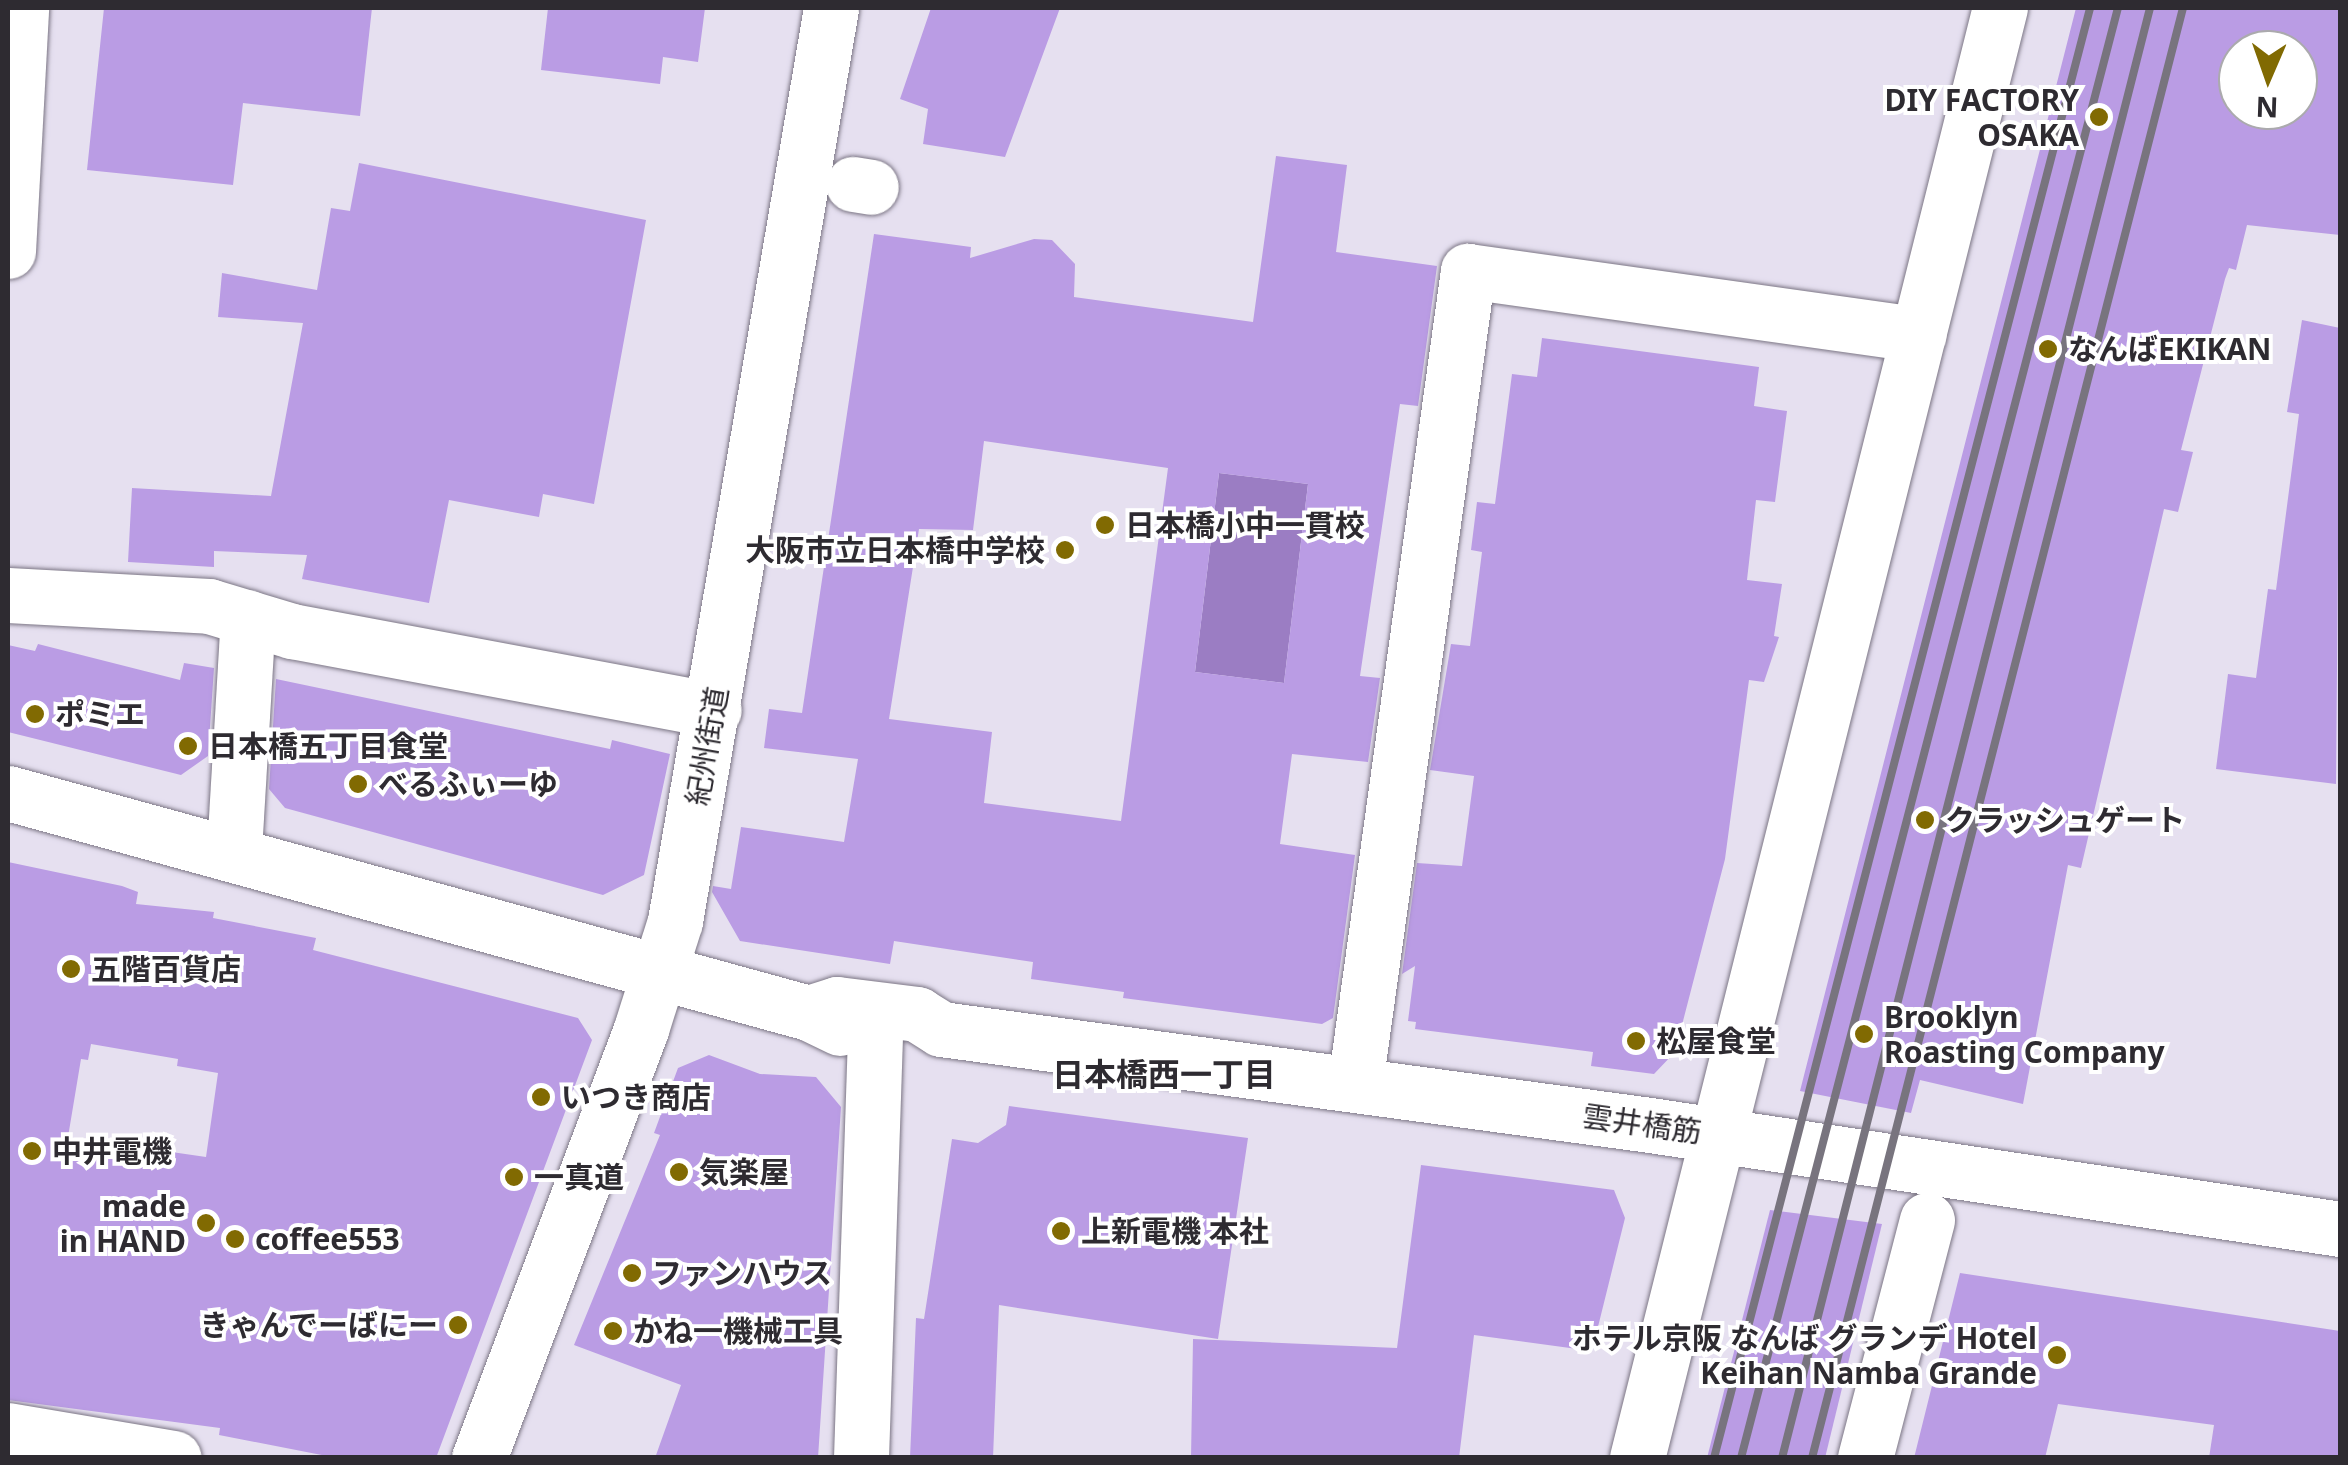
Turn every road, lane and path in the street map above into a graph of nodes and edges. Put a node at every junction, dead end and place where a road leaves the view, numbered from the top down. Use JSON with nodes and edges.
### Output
{"nodes":[{"id":1,"x":21,"y":8,"type":"edge"},
{"id":2,"x":830,"y":8,"type":"edge"},
{"id":3,"x":2000,"y":8,"type":"edge"},
{"id":4,"x":12,"y":160,"type":"edge"},
{"id":5,"x":8,"y":251,"type":"edge"},
{"id":6,"x":1919,"y":334,"type":"junction"},
{"id":7,"x":8,"y":595,"type":"edge"},
{"id":8,"x":248,"y":616,"type":"junction"},
{"id":9,"x":714,"y":710,"type":"junction"},
{"id":10,"x":8,"y":793,"type":"edge"},
{"id":11,"x":234,"y":852,"type":"junction"},
{"id":12,"x":659,"y":976,"type":"junction"},
{"id":13,"x":810,"y":1014,"type":"junction"},
{"id":14,"x":941,"y":1029,"type":"junction"},
{"id":15,"x":875,"y":1034,"type":"junction"},
{"id":16,"x":1355,"y":1084,"type":"junction"},
{"id":17,"x":1721,"y":1135,"type":"junction"},
{"id":18,"x":1927,"y":1220,"type":"dead end"},
{"id":19,"x":2340,"y":1229,"type":"edge"},
{"id":20,"x":8,"y":1430,"type":"edge"},
{"id":21,"x":154,"y":1456,"type":"edge"},
{"id":22,"x":479,"y":1458,"type":"edge"},
{"id":23,"x":861,"y":1458,"type":"edge"},
{"id":24,"x":1637,"y":1458,"type":"edge"},
{"id":25,"x":1866,"y":1458,"type":"edge"}],
"edges":[{"from":1,"to":4,"type":"street"},
{"from":2,"to":9,"type":"street","name":"紀州街道"},
{"from":3,"to":6,"type":"street"},
{"from":4,"to":5,"type":"street"},
{"from":6,"to":16,"type":"street"},
{"from":6,"to":17,"type":"street"},
{"from":7,"to":8,"type":"street"},
{"from":8,"to":9,"type":"street"},
{"from":8,"to":11,"type":"street"},
{"from":9,"to":12,"type":"street","name":"紀州街道"},
{"from":10,"to":11,"type":"street"},
{"from":11,"to":12,"type":"street"},
{"from":12,"to":13,"type":"street"},
{"from":12,"to":22,"type":"street","name":"紀州街道"},
{"from":13,"to":14,"type":"street"},
{"from":13,"to":15,"type":"street"},
{"from":14,"to":15,"type":"street"},
{"from":14,"to":16,"type":"street","name":"雲井橋筋"},
{"from":15,"to":23,"type":"street"},
{"from":16,"to":17,"type":"street","name":"雲井橋筋"},
{"from":17,"to":19,"type":"street","name":"雲井橋筋"},
{"from":17,"to":24,"type":"street"},
{"from":18,"to":25,"type":"street"},
{"from":20,"to":21,"type":"street"}]}
